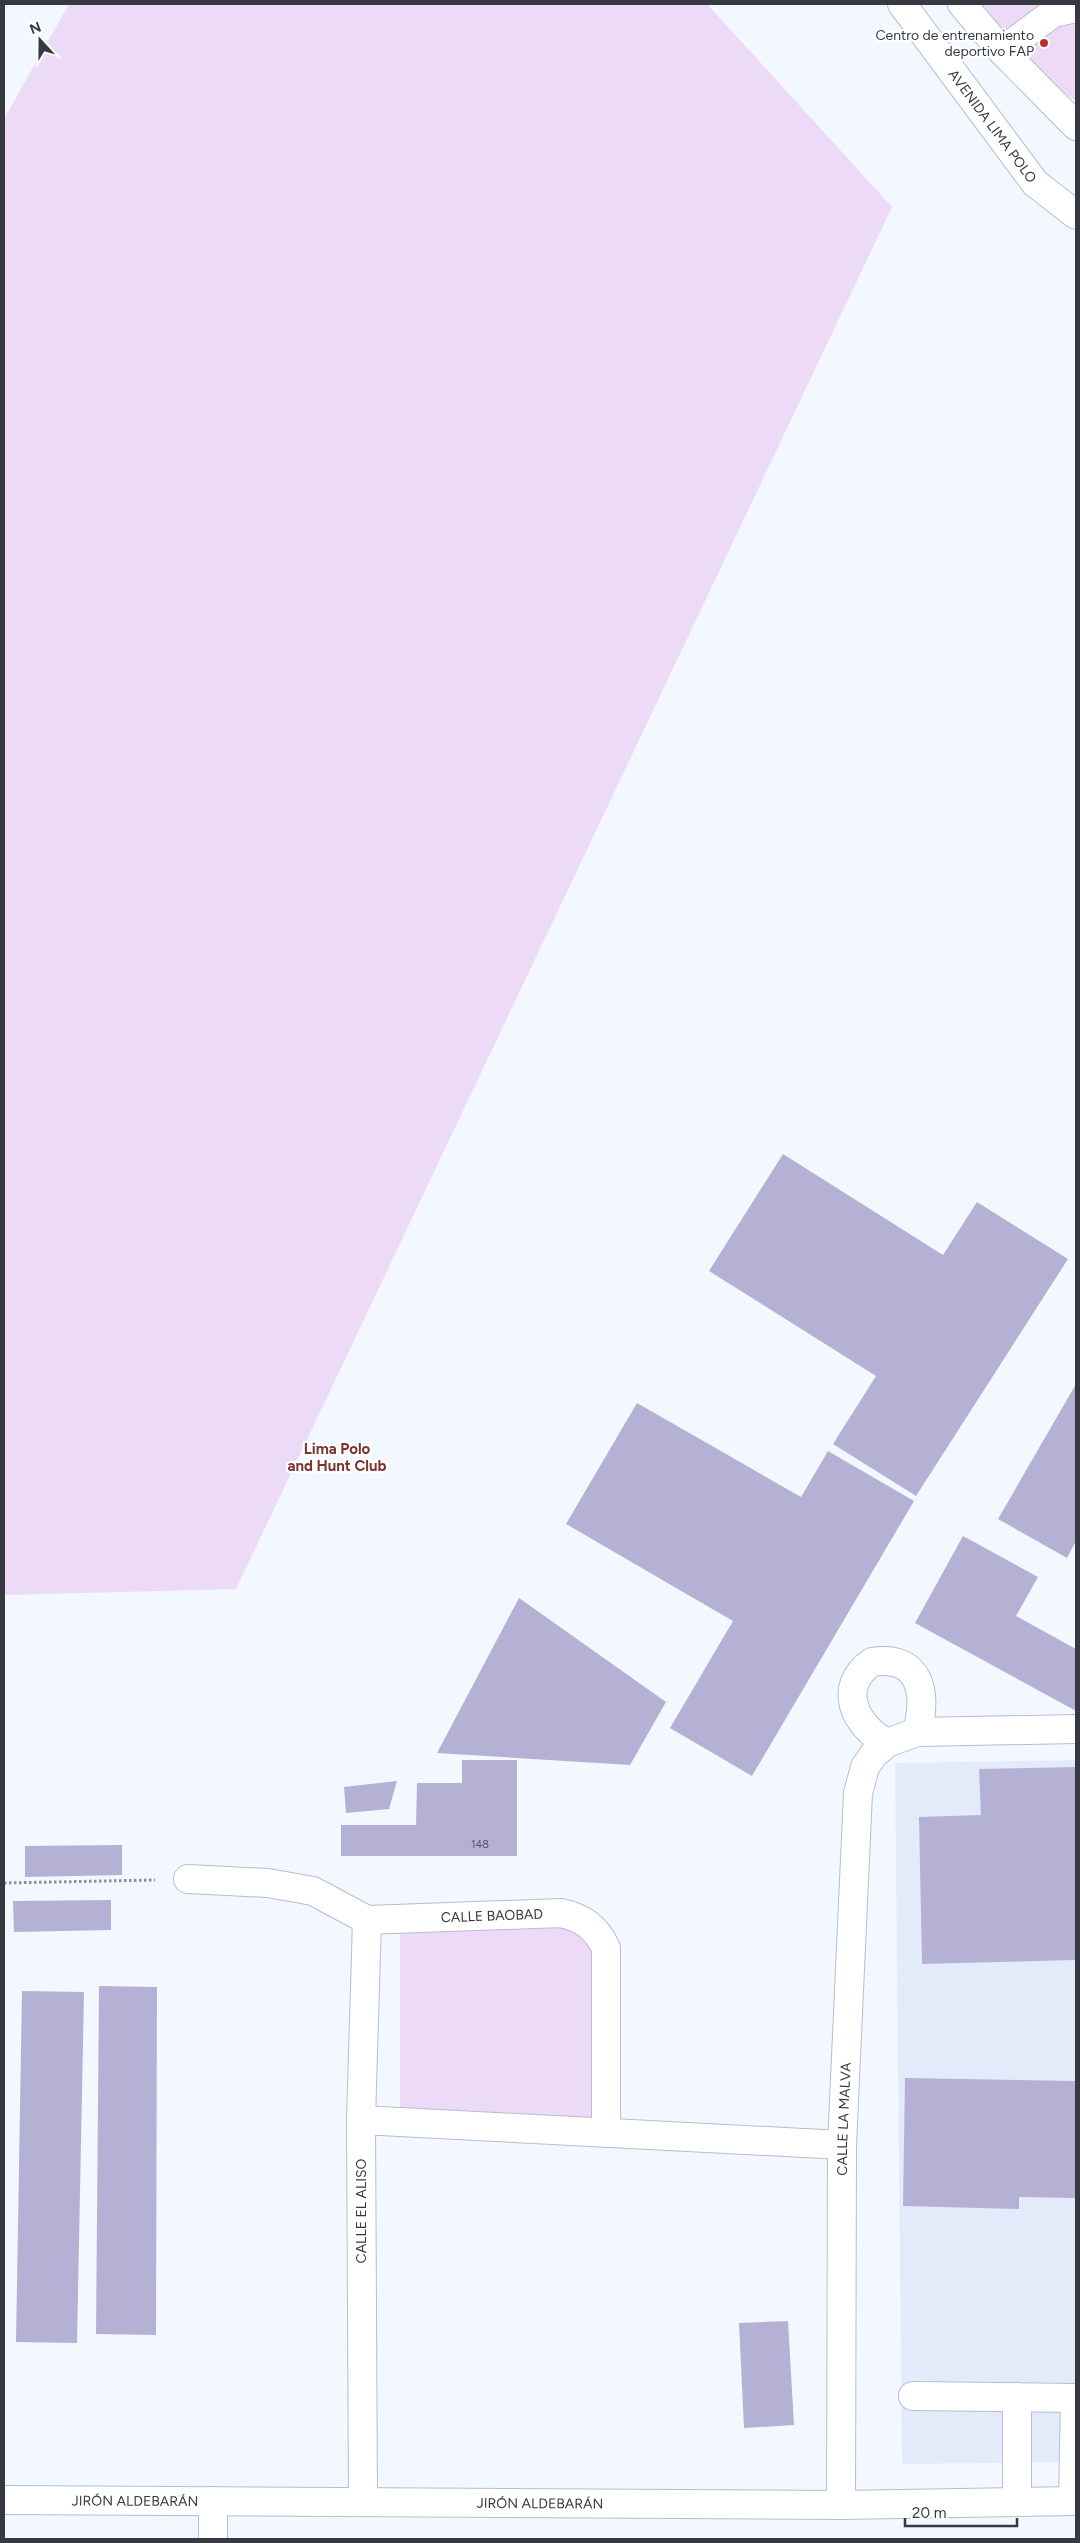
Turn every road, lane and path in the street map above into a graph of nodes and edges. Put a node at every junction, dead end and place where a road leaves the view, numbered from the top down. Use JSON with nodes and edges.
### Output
{"nodes":[{"id":1,"x":902,"y":4,"type":"edge"},
{"id":2,"x":962,"y":4,"type":"edge"},
{"id":3,"x":1076,"y":8,"type":"edge"},
{"id":4,"x":1002,"y":51,"type":"junction"},
{"id":5,"x":1076,"y":126,"type":"edge"},
{"id":6,"x":1076,"y":215,"type":"edge"},
{"id":7,"x":1076,"y":1729,"type":"edge"},
{"id":8,"x":917,"y":1732,"type":"junction"},
{"id":9,"x":887,"y":1743,"type":"junction"},
{"id":10,"x":188,"y":1880,"type":"joint"},
{"id":11,"x":4,"y":1883,"type":"edge"},
{"id":12,"x":367,"y":1920,"type":"junction"},
{"id":13,"x":361,"y":2120,"type":"junction"},
{"id":14,"x":606,"y":2133,"type":"junction"},
{"id":15,"x":842,"y":2145,"type":"junction"},
{"id":16,"x":913,"y":2396,"type":"dead end"},
{"id":17,"x":1017,"y":2397,"type":"junction"},
{"id":18,"x":1076,"y":2398,"type":"edge"},
{"id":19,"x":4,"y":2500,"type":"edge"},
{"id":20,"x":213,"y":2501,"type":"junction"},
{"id":21,"x":1075,"y":2501,"type":"edge"},
{"id":22,"x":363,"y":2502,"type":"junction"},
{"id":23,"x":1017,"y":2502,"type":"junction"},
{"id":24,"x":842,"y":2504,"type":"junction"},
{"id":25,"x":212,"y":2539,"type":"edge"}],
"edges":[{"from":1,"to":6,"type":"street","name":"AVENIDA LIMA POLO"},
{"from":2,"to":4,"type":"street"},
{"from":3,"to":4,"type":"street"},
{"from":4,"to":5,"type":"street"},
{"from":7,"to":8,"type":"street"},
{"from":8,"to":9,"type":"street"},
{"from":8,"to":9,"type":"street"},
{"from":9,"to":15,"type":"street","name":"CALLE LA MALVA"},
{"from":10,"to":11,"type":"path"},
{"from":10,"to":12,"type":"street"},
{"from":12,"to":13,"type":"street","name":"CALLE EL ALISO"},
{"from":12,"to":14,"type":"street","name":"CALLE BAOBAD"},
{"from":13,"to":14,"type":"street"},
{"from":13,"to":22,"type":"street","name":"CALLE EL ALISO"},
{"from":14,"to":15,"type":"street"},
{"from":15,"to":24,"type":"street","name":"CALLE LA MALVA"},
{"from":16,"to":17,"type":"street"},
{"from":17,"to":18,"type":"street"},
{"from":17,"to":23,"type":"street"},
{"from":18,"to":21,"type":"street"},
{"from":19,"to":20,"type":"street","name":"JIRÓN ALDEBARÁN"},
{"from":20,"to":22,"type":"street","name":"JIRÓN ALDEBARÁN"},
{"from":20,"to":25,"type":"street"},
{"from":21,"to":23,"type":"street","name":"JIRÓN ALDEBARÁN"},
{"from":22,"to":24,"type":"street","name":"JIRÓN ALDEBARÁN"},
{"from":23,"to":24,"type":"street","name":"JIRÓN ALDEBARÁN"}]}
